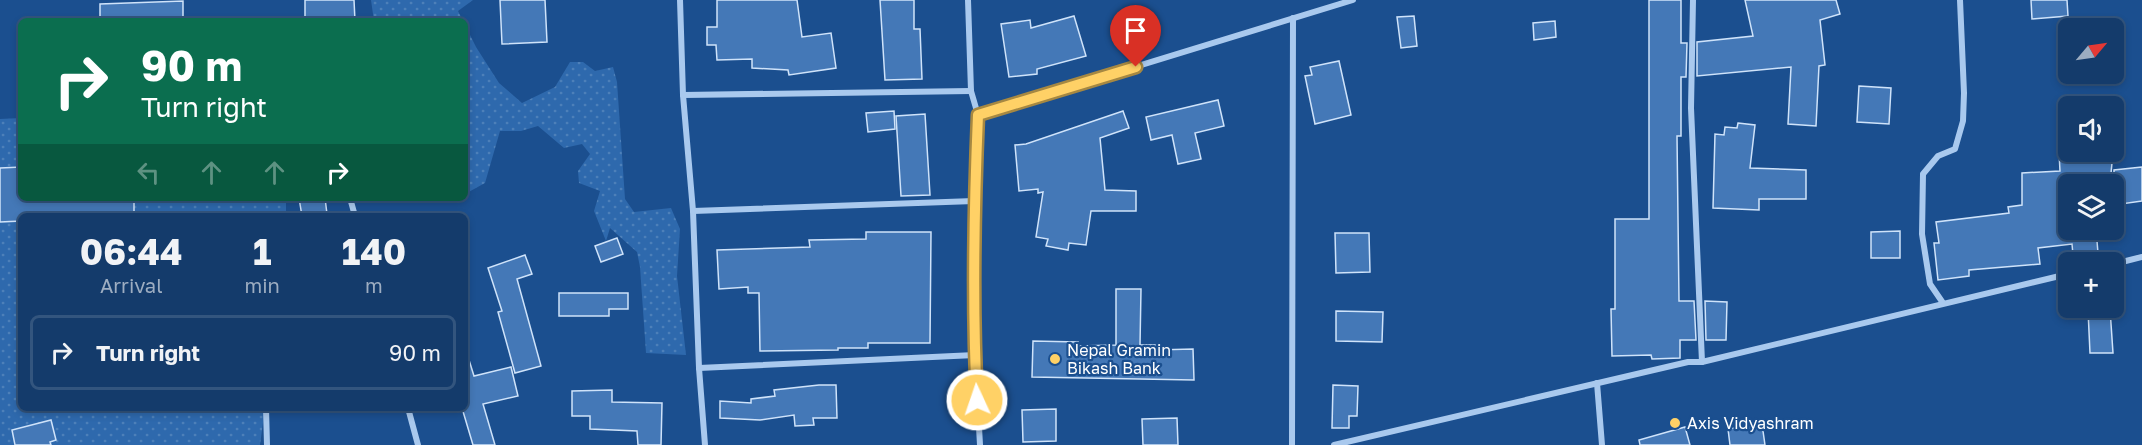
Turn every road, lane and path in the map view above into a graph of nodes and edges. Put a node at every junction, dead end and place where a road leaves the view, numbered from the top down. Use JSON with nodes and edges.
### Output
{"nodes":[{"id":1,"x":680,"y":0,"type":"edge"},
{"id":2,"x":968,"y":0,"type":"edge"},
{"id":3,"x":1353,"y":0,"type":"edge"},
{"id":4,"x":1693,"y":0,"type":"edge"},
{"id":5,"x":1960,"y":0,"type":"edge"},
{"id":6,"x":1293,"y":18,"type":"junction"},
{"id":7,"x":971,"y":91,"type":"junction"},
{"id":8,"x":683,"y":95,"type":"junction"},
{"id":9,"x":978,"y":115,"type":"junction"},
{"id":10,"x":974,"y":201,"type":"junction"},
{"id":11,"x":693,"y":211,"type":"junction"},
{"id":12,"x":2142,"y":257,"type":"edge"},
{"id":13,"x":2124,"y":262,"type":"edge"},
{"id":14,"x":2058,"y":276,"type":"edge"},
{"id":15,"x":1943,"y":303,"type":"junction"},
{"id":16,"x":975,"y":355,"type":"junction"},
{"id":17,"x":1701,"y":362,"type":"junction"},
{"id":18,"x":699,"y":368,"type":"junction"},
{"id":19,"x":1597,"y":383,"type":"junction"},
{"id":20,"x":266,"y":411,"type":"edge"},
{"id":21,"x":409,"y":411,"type":"edge"},
{"id":22,"x":267,"y":445,"type":"edge"},
{"id":23,"x":418,"y":445,"type":"edge"},
{"id":24,"x":705,"y":445,"type":"edge"},
{"id":25,"x":980,"y":445,"type":"edge"},
{"id":26,"x":1292,"y":445,"type":"edge"},
{"id":27,"x":1334,"y":445,"type":"edge"},
{"id":28,"x":1602,"y":445,"type":"edge"}],
"edges":[{"from":1,"to":8,"type":"street"},
{"from":2,"to":7,"type":"street"},
{"from":3,"to":6,"type":"street"},
{"from":4,"to":17,"type":"street"},
{"from":5,"to":15,"type":"street"},
{"from":6,"to":9,"type":"street"},
{"from":6,"to":26,"type":"street"},
{"from":7,"to":8,"type":"street"},
{"from":7,"to":9,"type":"street"},
{"from":8,"to":11,"type":"street"},
{"from":9,"to":10,"type":"street"},
{"from":10,"to":11,"type":"street"},
{"from":10,"to":16,"type":"street"},
{"from":11,"to":18,"type":"street"},
{"from":12,"to":13,"type":"street"},
{"from":14,"to":15,"type":"street"},
{"from":15,"to":17,"type":"street"},
{"from":16,"to":18,"type":"street"},
{"from":16,"to":25,"type":"street"},
{"from":17,"to":19,"type":"street"},
{"from":18,"to":24,"type":"street"},
{"from":19,"to":27,"type":"street"},
{"from":19,"to":28,"type":"street"},
{"from":20,"to":22,"type":"street"},
{"from":21,"to":23,"type":"street"}]}
